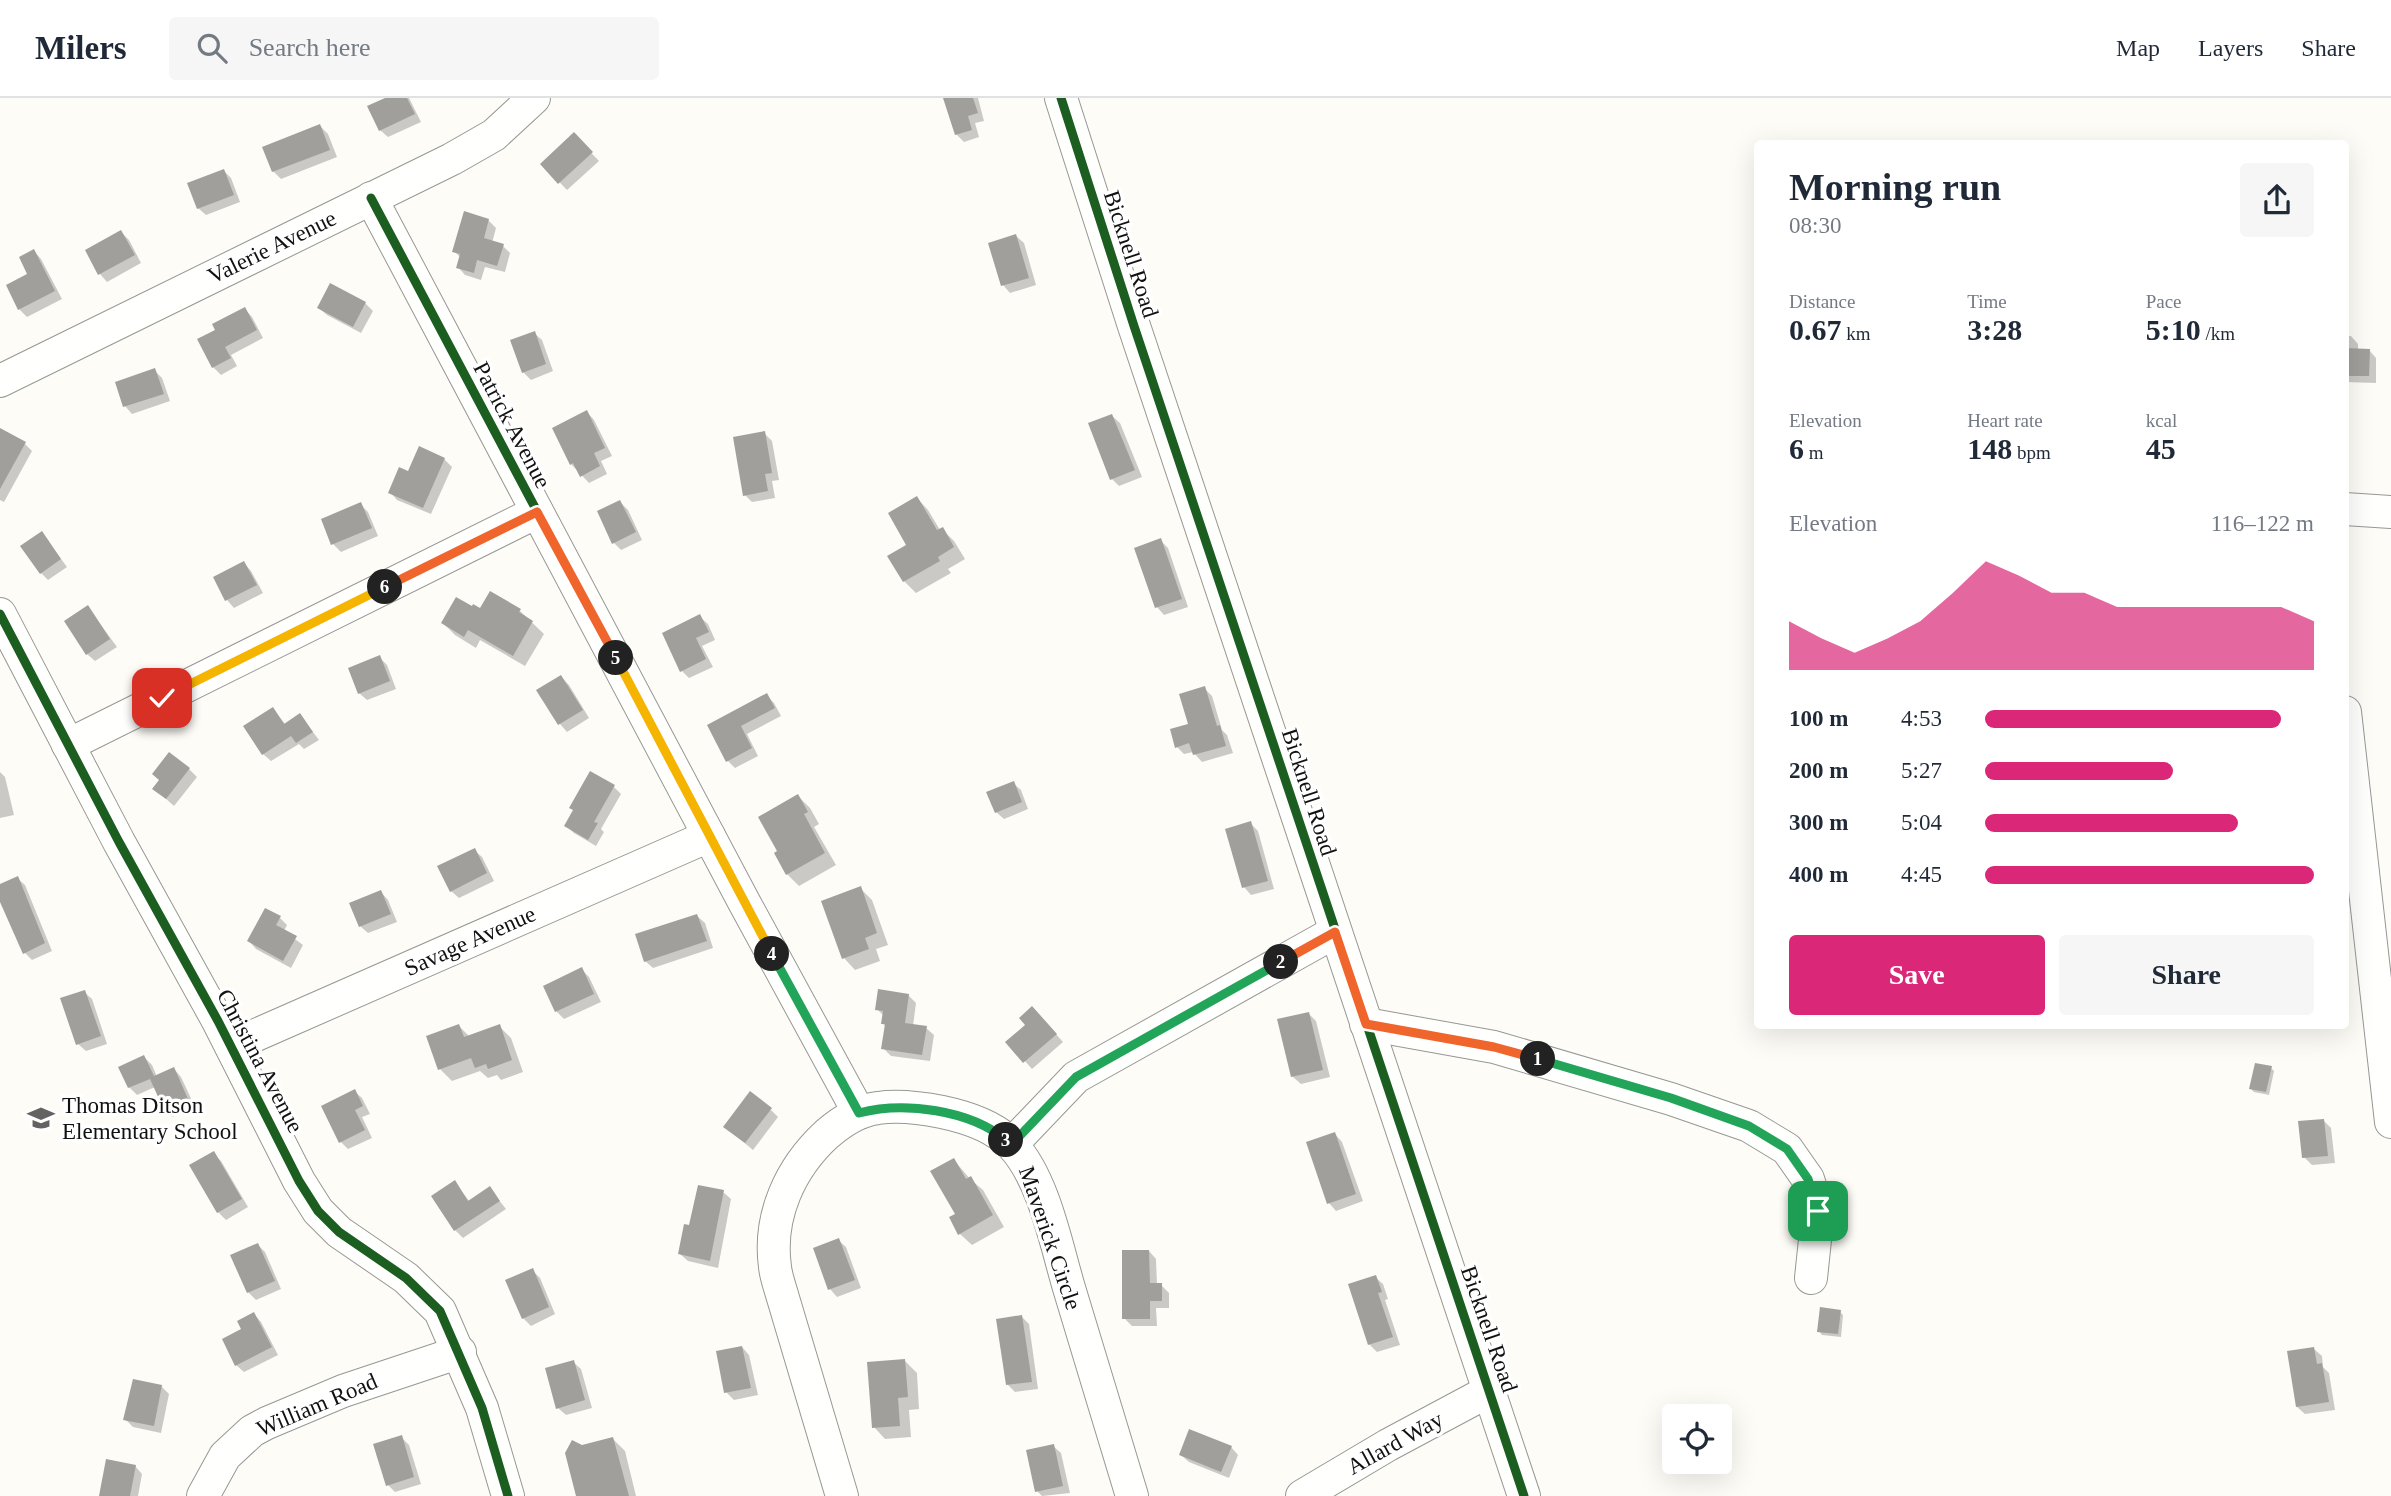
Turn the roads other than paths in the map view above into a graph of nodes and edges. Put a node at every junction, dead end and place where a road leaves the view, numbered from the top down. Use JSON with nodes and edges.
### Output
{"nodes":[{"id":1,"x":534,"y":98,"type":"edge"},
{"id":2,"x":1061,"y":98,"type":"edge"},
{"id":3,"x":371,"y":198,"type":"junction"},
{"id":4,"x":0,"y":381,"type":"edge"},
{"id":5,"x":2349,"y":509,"type":"edge"},
{"id":6,"x":537,"y":512,"type":"junction"},
{"id":7,"x":2391,"y":512,"type":"edge"},
{"id":8,"x":0,"y":614,"type":"edge"},
{"id":9,"x":68,"y":745,"type":"junction"},
{"id":10,"x":2349,"y":748,"type":"edge"},
{"id":11,"x":709,"y":836,"type":"junction"},
{"id":12,"x":1335,"y":932,"type":"junction"},
{"id":13,"x":1366,"y":1024,"type":"junction"},
{"id":14,"x":231,"y":1046,"type":"junction"},
{"id":15,"x":859,"y":1113,"type":"junction"},
{"id":16,"x":2391,"y":1122,"type":"edge"},
{"id":17,"x":1012,"y":1144,"type":"junction"},
{"id":18,"x":1811,"y":1278,"type":"dead end"},
{"id":19,"x":460,"y":1352,"type":"junction"},
{"id":20,"x":1489,"y":1391,"type":"junction"},
{"id":21,"x":203,"y":1496,"type":"edge"},
{"id":22,"x":508,"y":1496,"type":"edge"},
{"id":23,"x":842,"y":1496,"type":"edge"},
{"id":24,"x":1132,"y":1496,"type":"edge"},
{"id":25,"x":1302,"y":1496,"type":"edge"},
{"id":26,"x":1524,"y":1496,"type":"edge"}],
"edges":[{"from":1,"to":3,"type":"street","name":"Valerie Avenue"},
{"from":2,"to":12,"type":"street","name":"Bicknell Road"},
{"from":3,"to":4,"type":"street","name":"Valerie Avenue"},
{"from":3,"to":6,"type":"street","name":"Patrick Avenue"},
{"from":5,"to":7,"type":"street"},
{"from":6,"to":9,"type":"street"},
{"from":6,"to":11,"type":"street","name":"Patrick Avenue"},
{"from":8,"to":9,"type":"street","name":"Christina Avenue"},
{"from":9,"to":14,"type":"street","name":"Christina Avenue"},
{"from":10,"to":16,"type":"street"},
{"from":11,"to":14,"type":"street","name":"Savage Avenue"},
{"from":11,"to":15,"type":"street","name":"Patrick Avenue"},
{"from":12,"to":13,"type":"street","name":"Bicknell Road"},
{"from":12,"to":17,"type":"street"},
{"from":13,"to":18,"type":"street"},
{"from":13,"to":20,"type":"street","name":"Bicknell Road"},
{"from":14,"to":19,"type":"street","name":"Christina Avenue"},
{"from":15,"to":17,"type":"street","name":"Maverick Circle"},
{"from":15,"to":23,"type":"street","name":"Maverick Circle"},
{"from":17,"to":24,"type":"street","name":"Maverick Circle"},
{"from":19,"to":21,"type":"street","name":"William Road"},
{"from":19,"to":22,"type":"street","name":"Christina Avenue"},
{"from":20,"to":25,"type":"street","name":"Allard Way"},
{"from":20,"to":26,"type":"street","name":"Bicknell Road"}]}
